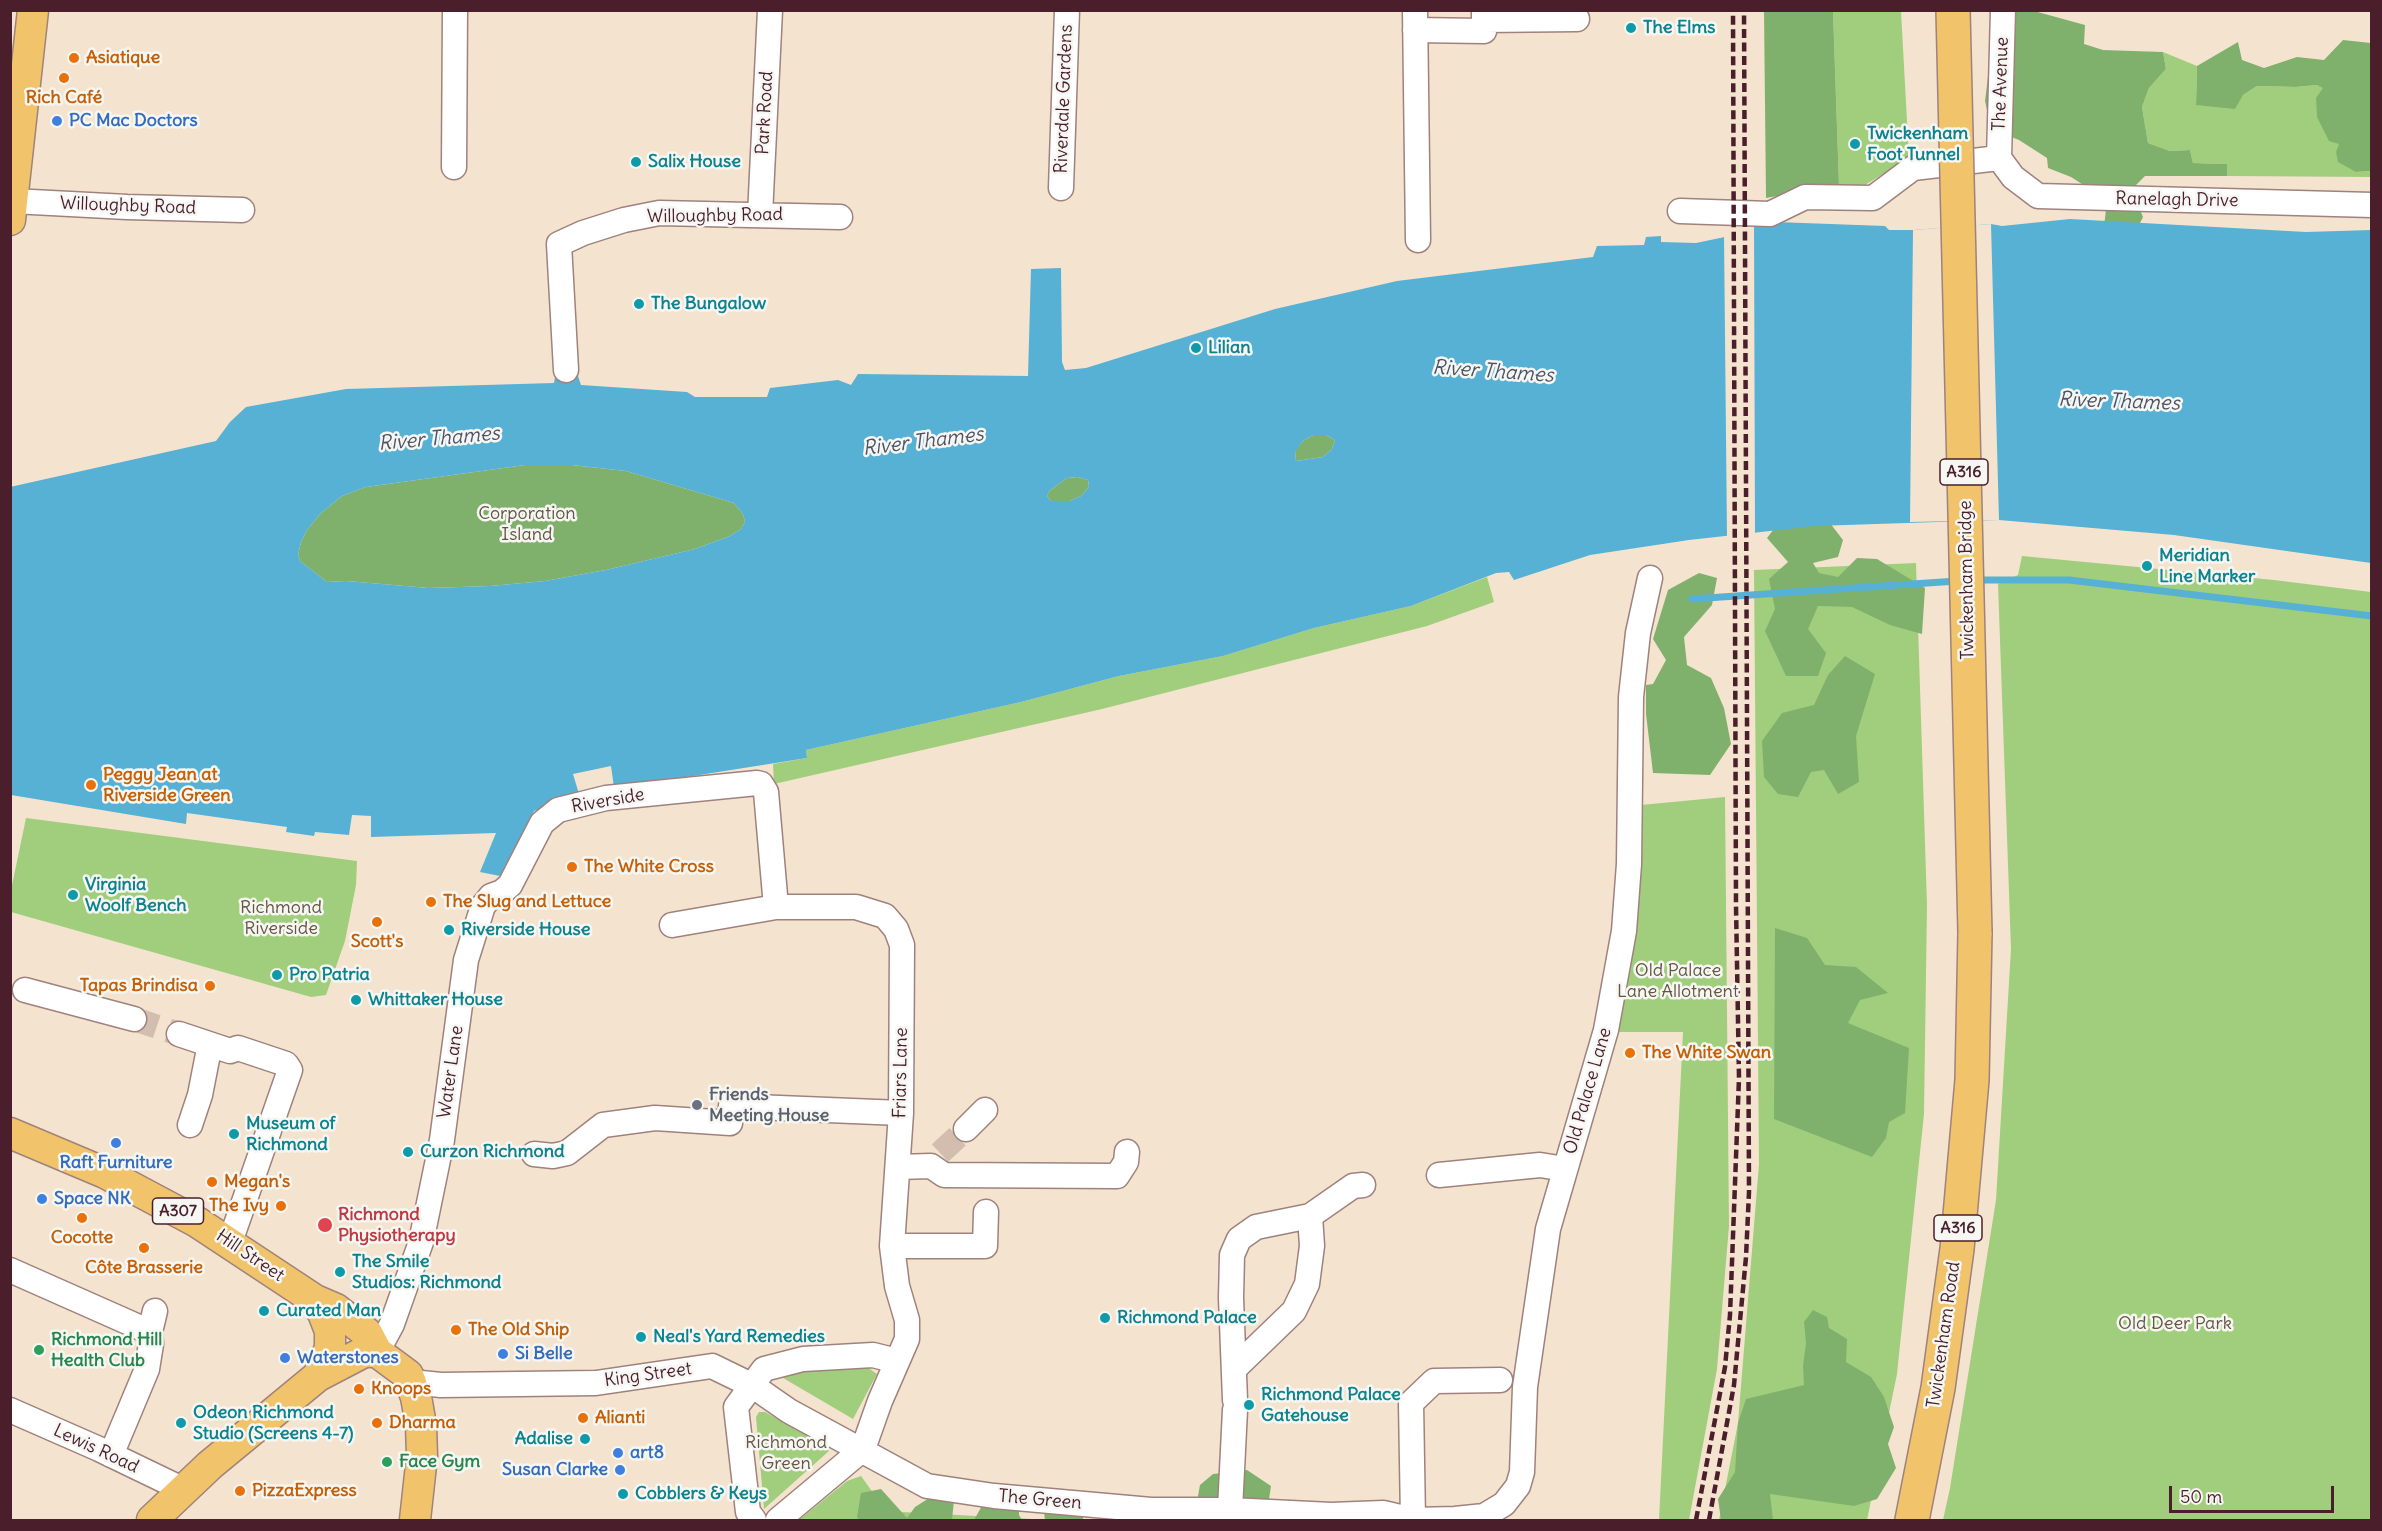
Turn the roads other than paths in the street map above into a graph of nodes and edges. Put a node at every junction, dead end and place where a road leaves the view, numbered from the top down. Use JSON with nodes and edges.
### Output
{"nodes":[{"id":1,"x":33,"y":10,"type":"edge"},
{"id":2,"x":455,"y":10,"type":"edge"},
{"id":3,"x":770,"y":10,"type":"edge"},
{"id":4,"x":1067,"y":10,"type":"edge"},
{"id":5,"x":1953,"y":10,"type":"edge"},
{"id":6,"x":2003,"y":10,"type":"edge"},
{"id":7,"x":1484,"y":15,"type":"edge"},
{"id":8,"x":1577,"y":19,"type":"dead end"},
{"id":9,"x":1415,"y":20,"type":"edge"},
{"id":10,"x":16,"y":122,"type":"edge"},
{"id":11,"x":1999,"y":158,"type":"junction"},
{"id":12,"x":454,"y":167,"type":"dead end"},
{"id":13,"x":1061,"y":188,"type":"dead end"},
{"id":14,"x":12,"y":200,"type":"edge"},
{"id":15,"x":2372,"y":205,"type":"edge"},
{"id":16,"x":242,"y":210,"type":"dead end"},
{"id":17,"x":1680,"y":211,"type":"dead end"},
{"id":18,"x":760,"y":215,"type":"junction"},
{"id":19,"x":840,"y":217,"type":"dead end"},
{"id":20,"x":1418,"y":240,"type":"dead end"},
{"id":21,"x":566,"y":369,"type":"dead end"},
{"id":22,"x":1650,"y":578,"type":"dead end"},
{"id":23,"x":491,"y":896,"type":"joint"},
{"id":24,"x":776,"y":907,"type":"junction"},
{"id":25,"x":672,"y":925,"type":"dead end"},
{"id":26,"x":1975,"y":933,"type":"joint"},
{"id":27,"x":25,"y":990,"type":"dead end"},
{"id":28,"x":134,"y":1019,"type":"tunnel mouth"},
{"id":29,"x":181,"y":1040,"type":"tunnel mouth"},
{"id":30,"x":212,"y":1048,"type":"junction"},
{"id":31,"x":985,"y":1110,"type":"dead end"},
{"id":32,"x":901,"y":1113,"type":"junction"},
{"id":33,"x":190,"y":1125,"type":"dead end"},
{"id":34,"x":966,"y":1128,"type":"tunnel mouth"},
{"id":35,"x":10,"y":1133,"type":"edge"},
{"id":36,"x":1127,"y":1152,"type":"dead end"},
{"id":37,"x":547,"y":1160,"type":"dead end"},
{"id":38,"x":898,"y":1167,"type":"junction"},
{"id":39,"x":1565,"y":1169,"type":"junction"},
{"id":40,"x":1439,"y":1176,"type":"dead end"},
{"id":41,"x":1364,"y":1185,"type":"dead end"},
{"id":42,"x":986,"y":1212,"type":"dead end"},
{"id":43,"x":1310,"y":1216,"type":"junction"},
{"id":44,"x":230,"y":1242,"type":"junction"},
{"id":45,"x":891,"y":1246,"type":"junction"},
{"id":46,"x":10,"y":1270,"type":"edge"},
{"id":47,"x":315,"y":1300,"type":"junction"},
{"id":48,"x":377,"y":1352,"type":"junction"},
{"id":49,"x":897,"y":1361,"type":"junction"},
{"id":50,"x":1235,"y":1368,"type":"junction"},
{"id":51,"x":318,"y":1376,"type":"junction"},
{"id":52,"x":1500,"y":1380,"type":"dead end"},
{"id":53,"x":411,"y":1382,"type":"junction"},
{"id":54,"x":753,"y":1386,"type":"junction"},
{"id":55,"x":10,"y":1410,"type":"edge"},
{"id":56,"x":863,"y":1449,"type":"junction"},
{"id":57,"x":111,"y":1455,"type":"junction"},
{"id":58,"x":182,"y":1490,"type":"junction"},
{"id":59,"x":1230,"y":1510,"type":"junction"},
{"id":60,"x":1334,"y":1518,"type":"edge"},
{"id":61,"x":1413,"y":1520,"type":"edge"},
{"id":62,"x":152,"y":1521,"type":"edge"},
{"id":63,"x":415,"y":1521,"type":"edge"},
{"id":64,"x":754,"y":1521,"type":"edge"},
{"id":65,"x":778,"y":1521,"type":"edge"},
{"id":66,"x":1912,"y":1521,"type":"edge"}],
"edges":[{"from":1,"to":10,"type":"main road"},
{"from":2,"to":12,"type":"street"},
{"from":3,"to":18,"type":"street","name":"Park Road"},
{"from":4,"to":13,"type":"street","name":"Riverdale Gardens"},
{"from":5,"to":26,"type":"highway","name":"Twickenham Bridge","number":"A316","bridge":true},
{"from":6,"to":11,"type":"street","name":"The Avenue"},
{"from":7,"to":8,"type":"street"},
{"from":7,"to":9,"type":"street"},
{"from":9,"to":20,"type":"street"},
{"from":10,"to":14,"type":"main road"},
{"from":11,"to":15,"type":"street","name":"Ranelagh Drive"},
{"from":11,"to":17,"type":"street"},
{"from":14,"to":16,"type":"street","name":"Willoughby Road"},
{"from":18,"to":19,"type":"street","name":"Willoughby Road"},
{"from":18,"to":21,"type":"street","name":"Willoughby Road"},
{"from":22,"to":39,"type":"street","name":"Old Palace Lane"},
{"from":23,"to":24,"type":"street","name":"Riverside"},
{"from":23,"to":48,"type":"street","name":"Water Lane"},
{"from":24,"to":25,"type":"street","name":"Friars Lane"},
{"from":24,"to":32,"type":"street","name":"Friars Lane"},
{"from":26,"to":66,"type":"highway","name":"Twickenham Road","number":"A316"},
{"from":27,"to":28,"type":"street"},
{"from":29,"to":30,"type":"street"},
{"from":30,"to":33,"type":"street"},
{"from":30,"to":44,"type":"street"},
{"from":31,"to":34,"type":"street"},
{"from":32,"to":37,"type":"street"},
{"from":32,"to":38,"type":"street","name":"Friars Lane"},
{"from":35,"to":44,"type":"main road","name":"Hill Street","number":"A307"},
{"from":36,"to":38,"type":"street"},
{"from":38,"to":45,"type":"street","name":"Friars Lane"},
{"from":39,"to":40,"type":"street"},
{"from":39,"to":61,"type":"street","name":"Old Palace Lane"},
{"from":41,"to":43,"type":"street"},
{"from":42,"to":45,"type":"street"},
{"from":43,"to":50,"type":"street"},
{"from":43,"to":50,"type":"street"},
{"from":44,"to":47,"type":"main road","name":"Hill Street","number":"A307"},
{"from":45,"to":49,"type":"street","name":"Friars Lane"},
{"from":46,"to":57,"type":"street"},
{"from":47,"to":48,"type":"main road","name":"Hill Street","number":"A307"},
{"from":47,"to":51,"type":"main road","number":"A307"},
{"from":48,"to":51,"type":"main road","number":"A307"},
{"from":48,"to":53,"type":"main road","number":"A307"},
{"from":49,"to":54,"type":"street"},
{"from":49,"to":56,"type":"street","name":"Friars Lane"},
{"from":50,"to":59,"type":"street"},
{"from":51,"to":58,"type":"main road","number":"A307"},
{"from":52,"to":61,"type":"street"},
{"from":53,"to":54,"type":"street","name":"King Street"},
{"from":53,"to":63,"type":"main road"},
{"from":54,"to":56,"type":"street","name":"King Street"},
{"from":54,"to":64,"type":"street"},
{"from":55,"to":57,"type":"street","name":"Lewis Road"},
{"from":56,"to":59,"type":"street","name":"The Green"},
{"from":56,"to":65,"type":"street"},
{"from":57,"to":58,"type":"street","name":"Lewis Road"},
{"from":58,"to":62,"type":"main road","number":"A307"},
{"from":59,"to":60,"type":"street","name":"The Green"},
{"from":60,"to":61,"type":"street","name":"Old Palace Lane"}]}
